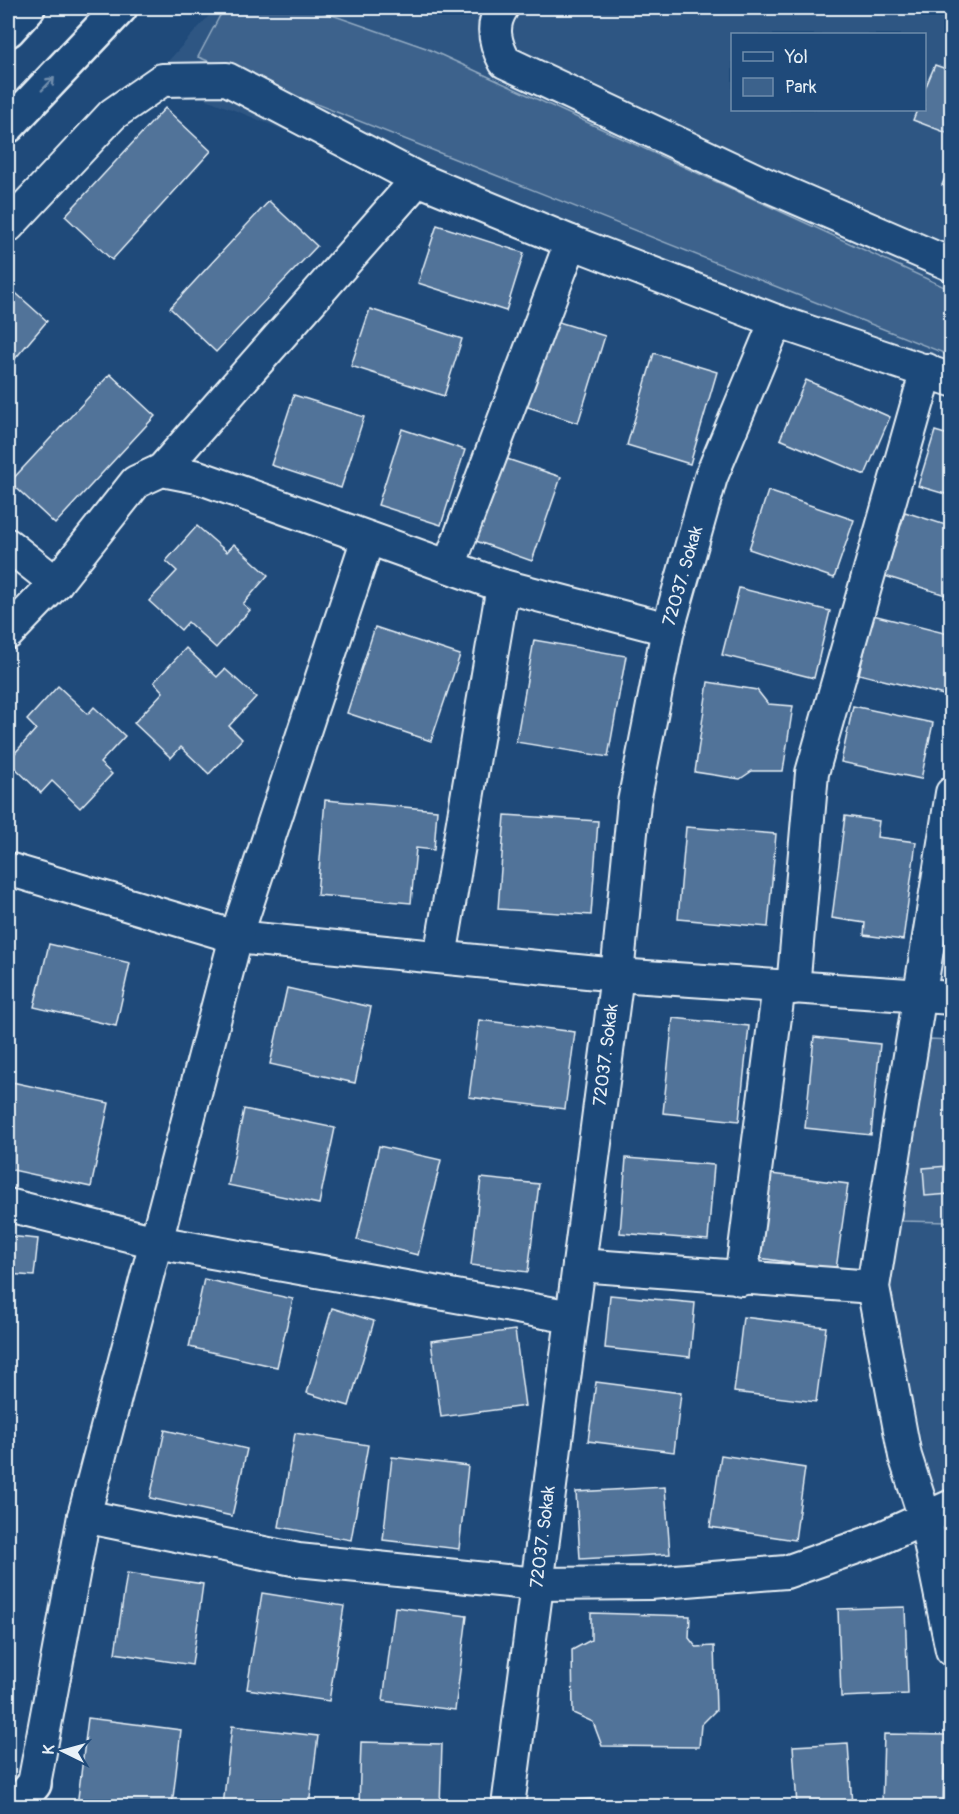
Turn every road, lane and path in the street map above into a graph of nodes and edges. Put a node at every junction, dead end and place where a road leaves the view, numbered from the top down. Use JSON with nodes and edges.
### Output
{"nodes":[{"id":1,"x":28,"y":8,"type":"edge"},
{"id":2,"x":120,"y":8,"type":"edge"},
{"id":3,"x":502,"y":8,"type":"edge"},
{"id":4,"x":8,"y":30,"type":"edge"},
{"id":5,"x":8,"y":126,"type":"edge"},
{"id":6,"x":418,"y":179,"type":"junction"},
{"id":7,"x":8,"y":226,"type":"edge"},
{"id":8,"x":571,"y":243,"type":"junction"},
{"id":9,"x":951,"y":265,"type":"edge"},
{"id":10,"x":776,"y":321,"type":"junction"},
{"id":11,"x":939,"y":375,"type":"edge"},
{"id":12,"x":162,"y":470,"type":"junction"},
{"id":13,"x":368,"y":538,"type":"junction"},
{"id":14,"x":8,"y":545,"type":"edge"},
{"id":15,"x":449,"y":566,"type":"junction"},
{"id":16,"x":56,"y":583,"type":"junction"},
{"id":17,"x":503,"y":586,"type":"junction"},
{"id":18,"x":668,"y":629,"type":"junction"},
{"id":19,"x":8,"y":633,"type":"edge"},
{"id":20,"x":951,"y":793,"type":"edge"},
{"id":21,"x":8,"y":868,"type":"edge"},
{"id":22,"x":236,"y":937,"type":"junction"},
{"id":23,"x":440,"y":957,"type":"junction"},
{"id":24,"x":617,"y":975,"type":"junction"},
{"id":25,"x":786,"y":987,"type":"junction"},
{"id":26,"x":921,"y":996,"type":"junction"},
{"id":27,"x":951,"y":998,"type":"edge"},
{"id":28,"x":8,"y":1205,"type":"edge"},
{"id":29,"x":156,"y":1242,"type":"junction"},
{"id":30,"x":579,"y":1265,"type":"junction"},
{"id":31,"x":741,"y":1279,"type":"junction"},
{"id":32,"x":873,"y":1287,"type":"junction"},
{"id":33,"x":572,"y":1317,"type":"junction"},
{"id":34,"x":938,"y":1512,"type":"edge"},
{"id":35,"x":84,"y":1516,"type":"junction"},
{"id":36,"x":537,"y":1584,"type":"junction"},
{"id":37,"x":951,"y":1650,"type":"edge"},
{"id":38,"x":27,"y":1799,"type":"edge"},
{"id":39,"x":508,"y":1806,"type":"edge"}],
"edges":[{"from":1,"to":4,"type":"highway"},
{"from":5,"to":2,"type":"highway","one_way":true},
{"from":3,"to":9,"type":"street"},
{"from":6,"to":7,"type":"street"},
{"from":6,"to":8,"type":"street"},
{"from":6,"to":12,"type":"street"},
{"from":8,"to":10,"type":"street"},
{"from":8,"to":15,"type":"street"},
{"from":10,"to":11,"type":"street"},
{"from":10,"to":18,"type":"street","name":"72037. Sokak"},
{"from":11,"to":25,"type":"street"},
{"from":12,"to":13,"type":"street"},
{"from":12,"to":16,"type":"street"},
{"from":13,"to":15,"type":"street"},
{"from":13,"to":22,"type":"street"},
{"from":14,"to":16,"type":"street"},
{"from":15,"to":17,"type":"street"},
{"from":16,"to":19,"type":"street"},
{"from":17,"to":18,"type":"street"},
{"from":17,"to":23,"type":"street"},
{"from":18,"to":24,"type":"street","name":"72037. Sokak"},
{"from":20,"to":26,"type":"street"},
{"from":21,"to":22,"type":"street"},
{"from":22,"to":23,"type":"street"},
{"from":22,"to":29,"type":"street"},
{"from":23,"to":24,"type":"street"},
{"from":24,"to":25,"type":"street"},
{"from":24,"to":30,"type":"street","name":"72037. Sokak"},
{"from":25,"to":26,"type":"street"},
{"from":25,"to":31,"type":"street"},
{"from":26,"to":27,"type":"street"},
{"from":26,"to":32,"type":"street"},
{"from":28,"to":29,"type":"street"},
{"from":29,"to":33,"type":"street"},
{"from":29,"to":35,"type":"street"},
{"from":30,"to":31,"type":"street"},
{"from":30,"to":33,"type":"street","name":"72037. Sokak"},
{"from":31,"to":32,"type":"street"},
{"from":32,"to":34,"type":"street"},
{"from":33,"to":36,"type":"street","name":"72037. Sokak"},
{"from":34,"to":36,"type":"street"},
{"from":34,"to":37,"type":"street"},
{"from":35,"to":36,"type":"street"},
{"from":35,"to":38,"type":"street"},
{"from":36,"to":39,"type":"street","name":"72037. Sokak"}]}
